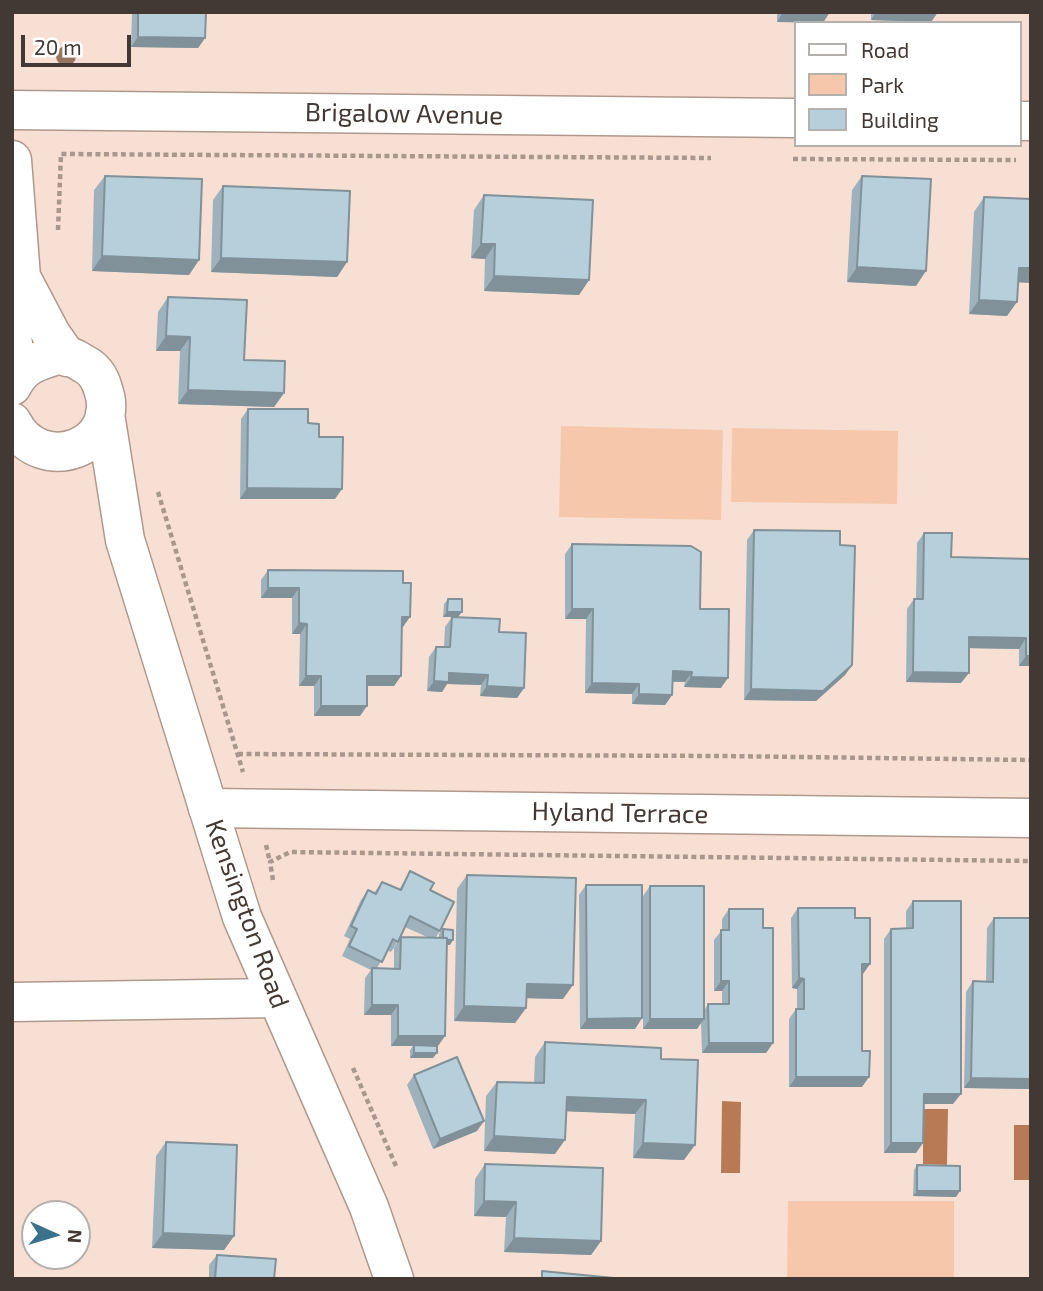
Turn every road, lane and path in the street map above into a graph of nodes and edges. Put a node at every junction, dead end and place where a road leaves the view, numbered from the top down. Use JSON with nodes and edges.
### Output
{"nodes":[{"id":1,"x":12,"y":110,"type":"edge"},
{"id":2,"x":794,"y":118,"type":"edge"},
{"id":3,"x":61,"y":154,"type":"dead end"},
{"id":4,"x":722,"y":159,"type":"dead end"},
{"id":5,"x":786,"y":159,"type":"dead end"},
{"id":6,"x":12,"y":160,"type":"edge"},
{"id":7,"x":1022,"y":160,"type":"dead end"},
{"id":8,"x":21,"y":277,"type":"junction"},
{"id":9,"x":67,"y":356,"type":"junction"},
{"id":10,"x":15,"y":381,"type":"edge"},
{"id":11,"x":105,"y":414,"type":"junction"},
{"id":12,"x":12,"y":422,"type":"edge"},
{"id":13,"x":69,"y":450,"type":"junction"},
{"id":14,"x":125,"y":540,"type":"junction"},
{"id":15,"x":238,"y":754,"type":"dead end"},
{"id":16,"x":1031,"y":761,"type":"edge"},
{"id":17,"x":208,"y":808,"type":"junction"},
{"id":18,"x":1031,"y":818,"type":"edge"},
{"id":19,"x":1031,"y":860,"type":"edge"},
{"id":20,"x":274,"y":886,"type":"dead end"},
{"id":21,"x":277,"y":998,"type":"junction"},
{"id":22,"x":12,"y":1002,"type":"edge"},
{"id":23,"x":348,"y":1057,"type":"dead end"},
{"id":24,"x":401,"y":1178,"type":"dead end"},
{"id":25,"x":394,"y":1279,"type":"edge"}],
"edges":[{"from":1,"to":2,"type":"street","name":"Brigalow Avenue"},
{"from":3,"to":4,"type":"path"},
{"from":5,"to":7,"type":"path"},
{"from":6,"to":8,"type":"street"},
{"from":8,"to":9,"type":"street"},
{"from":8,"to":10,"type":"street"},
{"from":9,"to":10,"type":"street"},
{"from":9,"to":11,"type":"street","name":"Kensington Road"},
{"from":11,"to":13,"type":"street"},
{"from":11,"to":14,"type":"street","name":"Kensington Road"},
{"from":12,"to":13,"type":"street"},
{"from":13,"to":14,"type":"street","name":"Kensington Road"},
{"from":14,"to":17,"type":"street","name":"Kensington Road"},
{"from":15,"to":16,"type":"path"},
{"from":17,"to":18,"type":"street","name":"Hyland Terrace"},
{"from":17,"to":21,"type":"street","name":"Kensington Road"},
{"from":19,"to":20,"type":"path"},
{"from":21,"to":22,"type":"street"},
{"from":21,"to":25,"type":"street","name":"Kensington Road"},
{"from":23,"to":24,"type":"path"}]}
